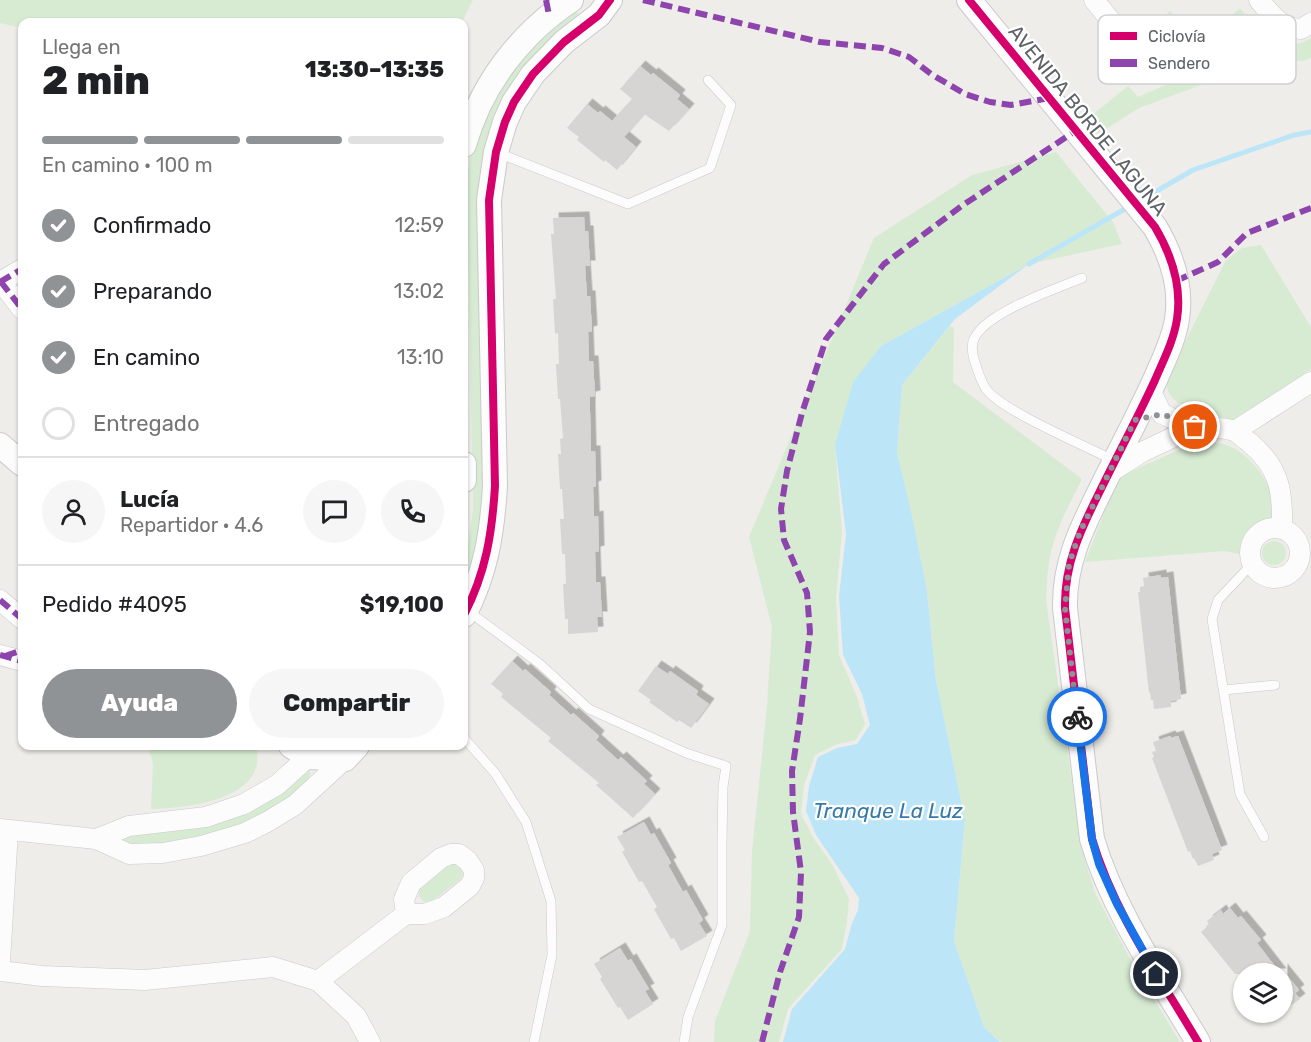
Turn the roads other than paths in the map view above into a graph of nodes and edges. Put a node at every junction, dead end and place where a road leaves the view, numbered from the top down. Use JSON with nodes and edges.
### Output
{"nodes":[{"id":1,"x":571,"y":0,"type":"edge"},
{"id":2,"x":610,"y":0,"type":"edge"},
{"id":3,"x":969,"y":0,"type":"edge"},
{"id":4,"x":1094,"y":0,"type":"edge"},
{"id":5,"x":1259,"y":0,"type":"edge"},
{"id":6,"x":547,"y":7,"type":"edge"},
{"id":7,"x":1106,"y":15,"type":"edge"},
{"id":8,"x":1272,"y":15,"type":"edge"},
{"id":9,"x":1311,"y":23,"type":"edge"},
{"id":10,"x":1296,"y":28,"type":"edge"},
{"id":11,"x":708,"y":80,"type":"dead end"},
{"id":12,"x":468,"y":133,"type":"edge"},
{"id":13,"x":496,"y":152,"type":"junction"},
{"id":14,"x":18,"y":271,"type":"edge"},
{"id":15,"x":1082,"y":278,"type":"dead end"},
{"id":16,"x":0,"y":282,"type":"edge"},
{"id":17,"x":18,"y":304,"type":"edge"},
{"id":18,"x":1311,"y":382,"type":"edge"},
{"id":19,"x":1150,"y":390,"type":"junction"},
{"id":20,"x":1162,"y":414,"type":"junction"},
{"id":21,"x":1135,"y":420,"type":"junction"},
{"id":22,"x":1195,"y":427,"type":"junction"},
{"id":23,"x":1235,"y":431,"type":"junction"},
{"id":24,"x":0,"y":446,"type":"edge"},
{"id":25,"x":1122,"y":458,"type":"junction"},
{"id":26,"x":18,"y":461,"type":"edge"},
{"id":27,"x":1282,"y":529,"type":"junction"},
{"id":28,"x":1252,"y":564,"type":"junction"},
{"id":29,"x":0,"y":600,"type":"edge"},
{"id":30,"x":468,"y":606,"type":"edge"},
{"id":31,"x":468,"y":614,"type":"edge"},
{"id":32,"x":18,"y":616,"type":"edge"},
{"id":33,"x":1275,"y":686,"type":"dead end"},
{"id":34,"x":1224,"y":690,"type":"junction"},
{"id":35,"x":468,"y":743,"type":"edge"},
{"id":36,"x":305,"y":750,"type":"edge"},
{"id":37,"x":321,"y":750,"type":"edge"},
{"id":38,"x":351,"y":752,"type":"edge"},
{"id":39,"x":4,"y":830,"type":"edge"},
{"id":40,"x":1264,"y":837,"type":"dead end"},
{"id":41,"x":96,"y":839,"type":"junction"},
{"id":42,"x":405,"y":914,"type":"dead end"},
{"id":43,"x":0,"y":961,"type":"edge"},
{"id":44,"x":0,"y":971,"type":"edge"},
{"id":45,"x":318,"y":981,"type":"junction"},
{"id":46,"x":370,"y":1042,"type":"edge"},
{"id":47,"x":534,"y":1042,"type":"edge"},
{"id":48,"x":684,"y":1042,"type":"edge"},
{"id":49,"x":1198,"y":1042,"type":"edge"}],
"edges":[{"from":1,"to":6,"type":"street"},
{"from":2,"to":13,"type":"street"},
{"from":3,"to":19,"type":"street","name":"AVENIDA BORDE LAGUNA"},
{"from":4,"to":7,"type":"street"},
{"from":5,"to":8,"type":"street"},
{"from":6,"to":12,"type":"street"},
{"from":9,"to":10,"type":"street"},
{"from":11,"to":13,"type":"lane"},
{"from":13,"to":30,"type":"street"},
{"from":14,"to":16,"type":"street"},
{"from":15,"to":25,"type":"lane"},
{"from":16,"to":17,"type":"street"},
{"from":18,"to":23,"type":"street"},
{"from":19,"to":20,"type":"street"},
{"from":19,"to":21,"type":"street","name":"AVENIDA BORDE LAGUNA"},
{"from":20,"to":21,"type":"street"},
{"from":20,"to":22,"type":"street"},
{"from":21,"to":25,"type":"street","name":"AVENIDA BORDE LAGUNA"},
{"from":22,"to":23,"type":"street"},
{"from":22,"to":25,"type":"street"},
{"from":23,"to":27,"type":"street"},
{"from":24,"to":26,"type":"street"},
{"from":25,"to":49,"type":"street","name":"AVENIDA BORDE LAGUNA"},
{"from":27,"to":28,"type":"street"},
{"from":27,"to":28,"type":"street"},
{"from":28,"to":34,"type":"lane"},
{"from":29,"to":32,"type":"street"},
{"from":31,"to":48,"type":"lane"},
{"from":33,"to":34,"type":"lane"},
{"from":34,"to":40,"type":"lane"},
{"from":35,"to":47,"type":"lane"},
{"from":36,"to":41,"type":"street"},
{"from":37,"to":38,"type":"street"},
{"from":38,"to":41,"type":"street"},
{"from":39,"to":41,"type":"street"},
{"from":39,"to":43,"type":"street"},
{"from":42,"to":45,"type":"street"},
{"from":44,"to":45,"type":"street"},
{"from":45,"to":46,"type":"street"}]}
